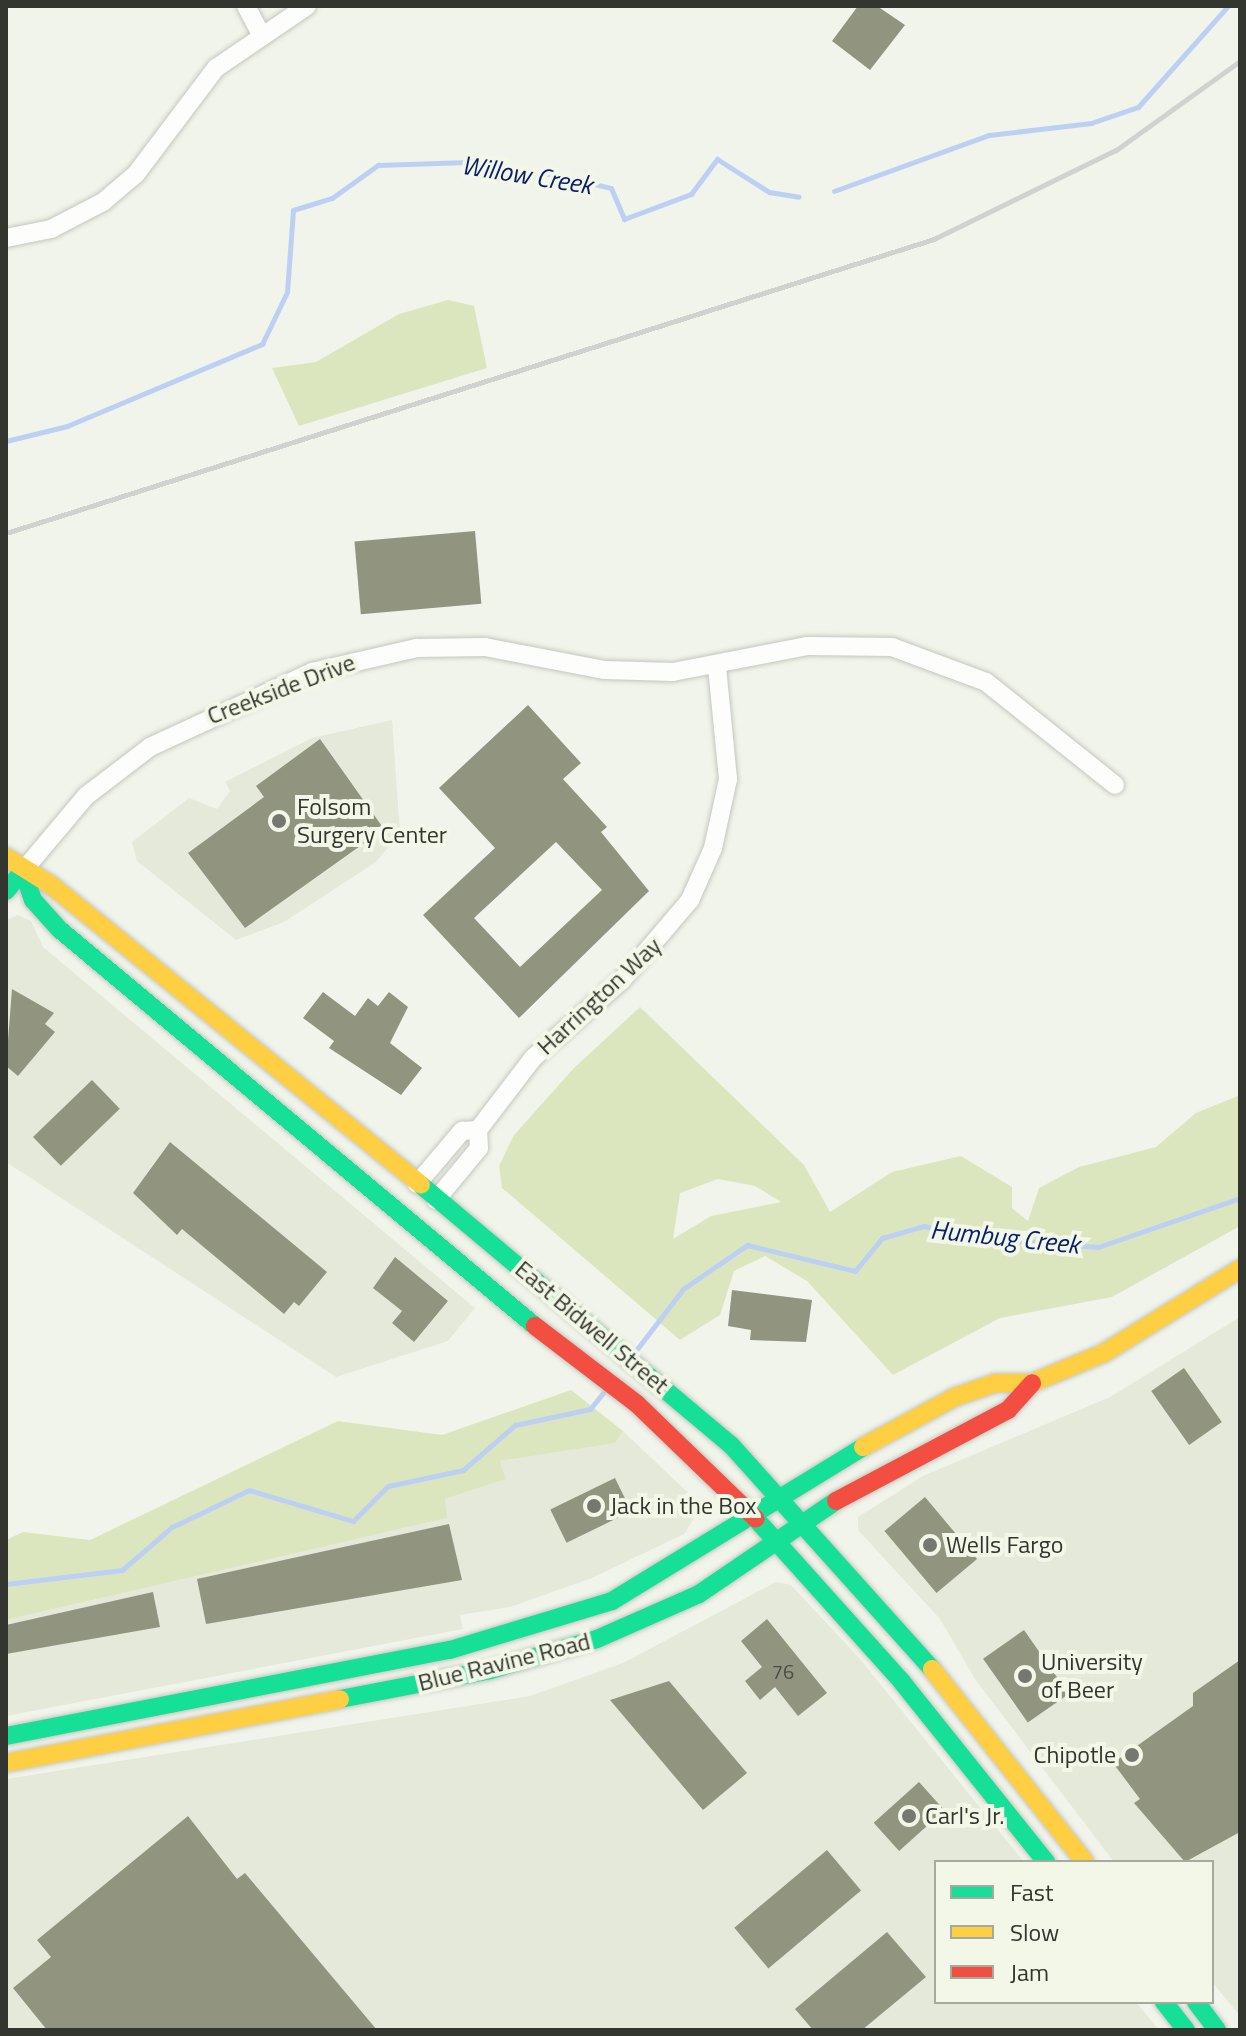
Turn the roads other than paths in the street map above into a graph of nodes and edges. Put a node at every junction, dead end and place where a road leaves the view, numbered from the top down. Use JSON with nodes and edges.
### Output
{"nodes":[{"id":1,"x":246,"y":6,"type":"edge"},
{"id":2,"x":307,"y":6,"type":"edge"},
{"id":3,"x":262,"y":36,"type":"junction"},
{"id":4,"x":6,"y":238,"type":"edge"},
{"id":5,"x":717,"y":667,"type":"junction"},
{"id":6,"x":1115,"y":785,"type":"dead end"},
{"id":7,"x":6,"y":857,"type":"edge"},
{"id":8,"x":23,"y":871,"type":"junction"},
{"id":9,"x":6,"y":891,"type":"edge"},
{"id":10,"x":252,"y":1091,"type":"junction"},
{"id":11,"x":478,"y":1130,"type":"junction"},
{"id":12,"x":417,"y":1184,"type":"junction"},
{"id":13,"x":436,"y":1200,"type":"junction"},
{"id":14,"x":405,"y":1219,"type":"junction"},
{"id":15,"x":1240,"y":1269,"type":"edge"},
{"id":16,"x":607,"y":1336,"type":"junction"},
{"id":17,"x":1032,"y":1383,"type":"junction"},
{"id":18,"x":783,"y":1497,"type":"junction"},
{"id":19,"x":754,"y":1516,"type":"junction"},
{"id":20,"x":805,"y":1520,"type":"junction"},
{"id":21,"x":777,"y":1541,"type":"junction"},
{"id":22,"x":495,"y":1636,"type":"junction"},
{"id":23,"x":419,"y":1683,"type":"junction"},
{"id":24,"x":907,"y":1688,"type":"junction"},
{"id":25,"x":113,"y":1715,"type":"junction"},
{"id":26,"x":6,"y":1736,"type":"edge"},
{"id":27,"x":9,"y":1763,"type":"edge"},
{"id":28,"x":1019,"y":1774,"type":"junction"},
{"id":29,"x":1004,"y":1810,"type":"junction"},
{"id":30,"x":1044,"y":1860,"type":"edge"},
{"id":31,"x":1067,"y":1860,"type":"edge"},
{"id":32,"x":1084,"y":1860,"type":"edge"},
{"id":33,"x":1166,"y":2004,"type":"edge"},
{"id":34,"x":1198,"y":2004,"type":"edge"},
{"id":35,"x":1186,"y":2030,"type":"edge"},
{"id":36,"x":1217,"y":2030,"type":"edge"}],
"edges":[{"from":1,"to":3,"type":"street"},
{"from":2,"to":3,"type":"street"},
{"from":3,"to":4,"type":"street"},
{"from":5,"to":6,"type":"street","name":"Creekside Drive"},
{"from":5,"to":8,"type":"street","name":"Creekside Drive"},
{"from":5,"to":11,"type":"street","name":"Harrington Way"},
{"from":7,"to":8,"type":"main road","name":"East Bidwell Street"},
{"from":8,"to":9,"type":"main road","name":"Creekside Drive"},
{"from":8,"to":10,"type":"main road","name":"East Bidwell Street"},
{"from":8,"to":12,"type":"main road","name":"East Bidwell Street"},
{"from":10,"to":13,"type":"main road"},
{"from":10,"to":14,"type":"main road","name":"East Bidwell Street"},
{"from":11,"to":12,"type":"street","name":"Harrington Way"},
{"from":11,"to":13,"type":"street","name":"Harrington Way"},
{"from":12,"to":13,"type":"main road","name":"East Bidwell Street"},
{"from":13,"to":16,"type":"main road","name":"East Bidwell Street"},
{"from":14,"to":16,"type":"main road"},
{"from":14,"to":19,"type":"main road","name":"East Bidwell Street"},
{"from":15,"to":17,"type":"main road","name":"Blue Ravine Road"},
{"from":16,"to":18,"type":"main road","name":"East Bidwell Street"},
{"from":17,"to":18,"type":"main road","name":"Blue Ravine Road"},
{"from":17,"to":20,"type":"main road","name":"Blue Ravine Road"},
{"from":18,"to":19,"type":"main road","name":"Blue Ravine Road"},
{"from":18,"to":20,"type":"main road","name":"East Bidwell Street"},
{"from":19,"to":21,"type":"main road","name":"East Bidwell Street"},
{"from":19,"to":22,"type":"main road","name":"Blue Ravine Road"},
{"from":20,"to":21,"type":"main road","name":"Blue Ravine Road"},
{"from":20,"to":28,"type":"main road","name":"East Bidwell Street"},
{"from":21,"to":23,"type":"main road","name":"Blue Ravine Road"},
{"from":21,"to":24,"type":"main road","name":"East Bidwell Street"},
{"from":22,"to":23,"type":"main road"},
{"from":22,"to":25,"type":"main road","name":"Blue Ravine Road"},
{"from":23,"to":27,"type":"main road","name":"Blue Ravine Road"},
{"from":24,"to":28,"type":"main road"},
{"from":24,"to":29,"type":"main road","name":"East Bidwell Street"},
{"from":25,"to":26,"type":"main road","name":"Blue Ravine Road"},
{"from":25,"to":27,"type":"main road"},
{"from":28,"to":32,"type":"main road","name":"East Bidwell Street"},
{"from":29,"to":30,"type":"main road","name":"East Bidwell Street"},
{"from":29,"to":31,"type":"main road"},
{"from":33,"to":35,"type":"main road"},
{"from":34,"to":36,"type":"main road"}]}
